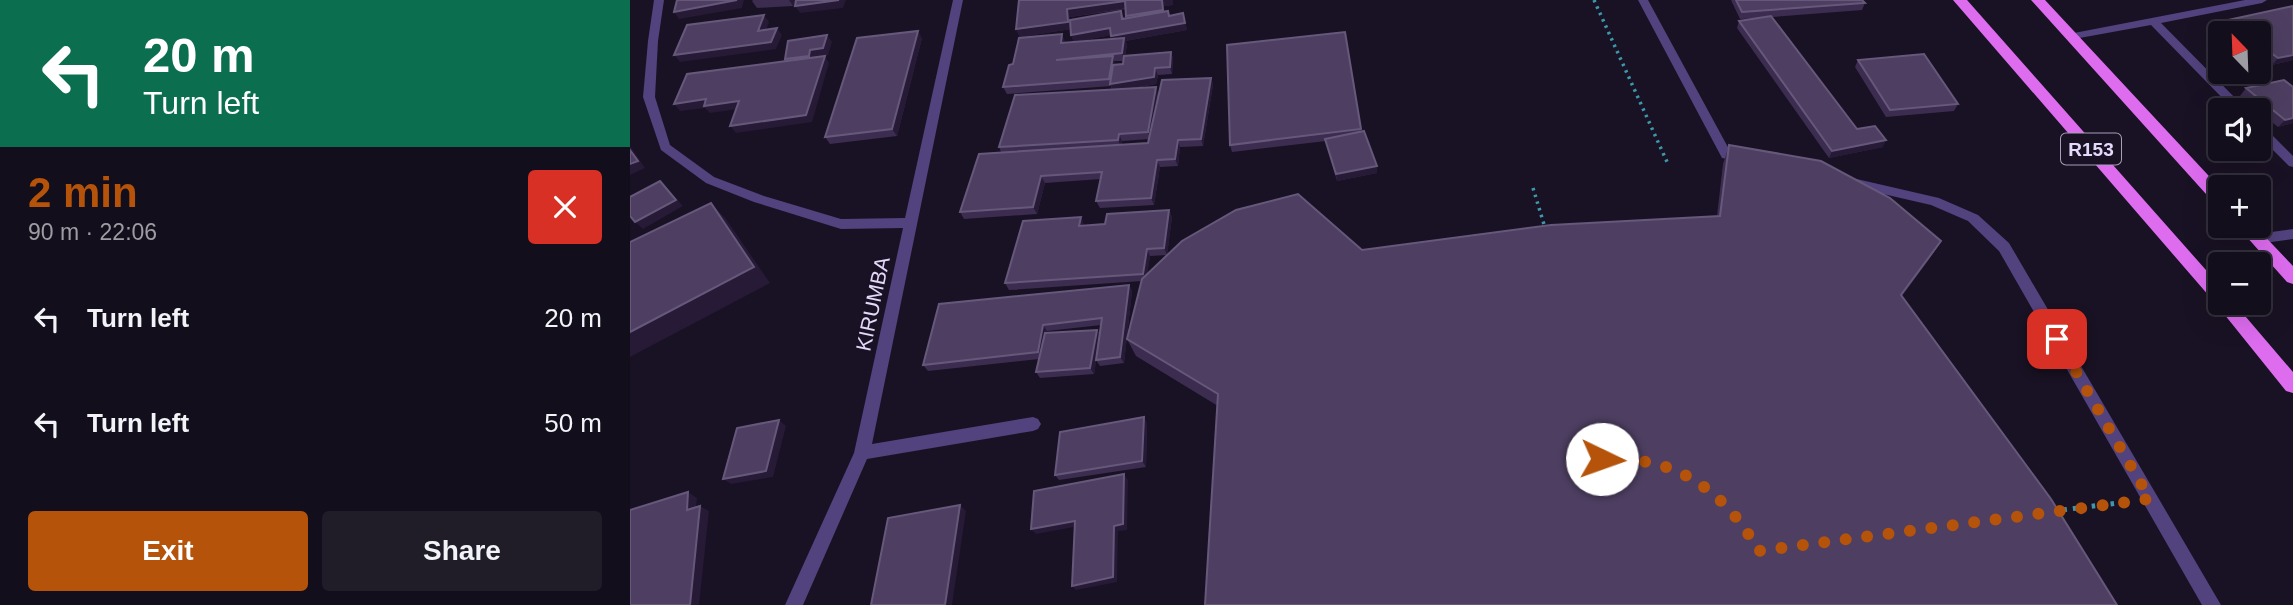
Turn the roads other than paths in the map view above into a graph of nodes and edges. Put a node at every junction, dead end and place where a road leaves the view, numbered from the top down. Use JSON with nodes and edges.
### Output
{"nodes":[{"id":1,"x":659,"y":0,"type":"edge"},
{"id":2,"x":958,"y":0,"type":"edge"},
{"id":3,"x":1643,"y":0,"type":"edge"},
{"id":4,"x":1960,"y":0,"type":"edge"},
{"id":5,"x":2038,"y":0,"type":"edge"},
{"id":6,"x":2262,"y":0,"type":"edge"},
{"id":7,"x":2154,"y":22,"type":"junction"},
{"id":8,"x":2074,"y":36,"type":"junction"},
{"id":9,"x":2229,"y":98,"type":"edge"},
{"id":10,"x":2271,"y":141,"type":"edge"},
{"id":11,"x":1752,"y":160,"type":"edge"},
{"id":12,"x":2293,"y":163,"type":"edge"},
{"id":13,"x":1830,"y":178,"type":"edge"},
{"id":14,"x":2208,"y":185,"type":"edge"},
{"id":15,"x":912,"y":223,"type":"junction"},
{"id":16,"x":2271,"y":233,"type":"edge"},
{"id":17,"x":2293,"y":234,"type":"edge"},
{"id":18,"x":2257,"y":238,"type":"edge"},
{"id":19,"x":2293,"y":277,"type":"edge"},
{"id":20,"x":2208,"y":284,"type":"edge"},
{"id":21,"x":2234,"y":315,"type":"edge"},
{"id":22,"x":2293,"y":385,"type":"edge"},
{"id":23,"x":1033,"y":424,"type":"dead end"},
{"id":24,"x":862,"y":453,"type":"junction"},
{"id":25,"x":794,"y":605,"type":"edge"},
{"id":26,"x":2212,"y":605,"type":"edge"}],
"edges":[{"from":1,"to":15,"type":"street"},
{"from":2,"to":15,"type":"street","name":"KIRUMBA"},
{"from":3,"to":11,"type":"street"},
{"from":4,"to":20,"type":"main road","number":"R153"},
{"from":5,"to":8,"type":"main road","number":"R153"},
{"from":6,"to":7,"type":"street"},
{"from":7,"to":8,"type":"street"},
{"from":7,"to":9,"type":"street"},
{"from":8,"to":14,"type":"main road","number":"R153"},
{"from":10,"to":12,"type":"street"},
{"from":13,"to":26,"type":"street"},
{"from":15,"to":24,"type":"street","name":"KIRUMBA"},
{"from":16,"to":17,"type":"street"},
{"from":18,"to":19,"type":"main road"},
{"from":21,"to":22,"type":"main road"},
{"from":23,"to":24,"type":"street"},
{"from":24,"to":25,"type":"street","name":"KIRUMBA"}]}
